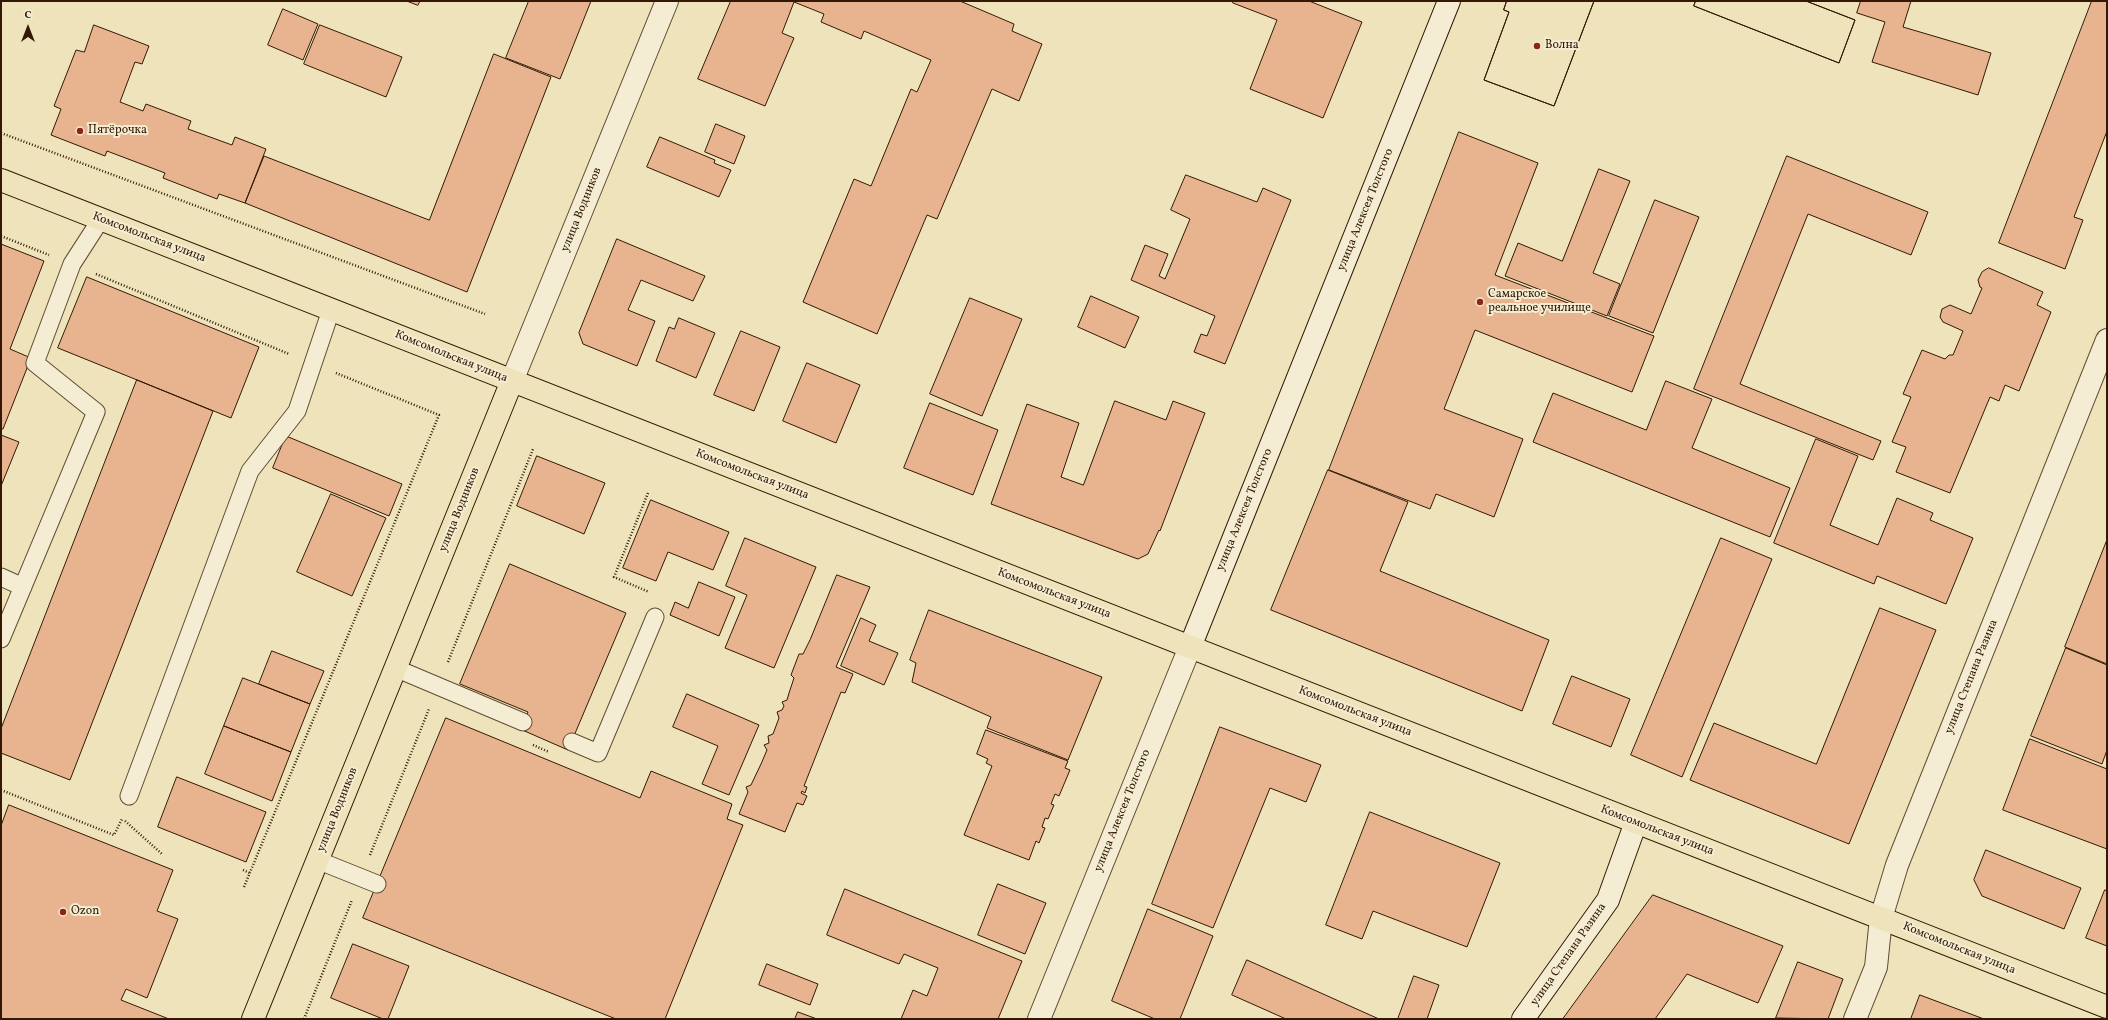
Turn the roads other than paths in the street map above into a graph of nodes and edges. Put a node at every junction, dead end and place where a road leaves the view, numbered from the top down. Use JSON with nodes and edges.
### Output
{"nodes":[{"id":1,"x":667,"y":1,"type":"edge"},
{"id":2,"x":1449,"y":1,"type":"edge"},
{"id":3,"x":1,"y":180,"type":"edge"},
{"id":4,"x":101,"y":219,"type":"junction"},
{"id":5,"x":331,"y":310,"type":"junction"},
{"id":6,"x":2107,"y":340,"type":"edge"},
{"id":7,"x":512,"y":381,"type":"junction"},
{"id":8,"x":1,"y":577,"type":"edge"},
{"id":9,"x":23,"y":587,"type":"junction"},
{"id":10,"x":655,"y":617,"type":"dead end"},
{"id":11,"x":1,"y":639,"type":"edge"},
{"id":12,"x":1190,"y":647,"type":"junction"},
{"id":13,"x":395,"y":668,"type":"junction"},
{"id":14,"x":523,"y":722,"type":"dead end"},
{"id":15,"x":572,"y":742,"type":"dead end"},
{"id":16,"x":129,"y":796,"type":"dead end"},
{"id":17,"x":1636,"y":822,"type":"junction"},
{"id":18,"x":317,"y":860,"type":"junction"},
{"id":19,"x":377,"y":884,"type":"dead end"},
{"id":20,"x":1881,"y":918,"type":"junction"},
{"id":21,"x":2107,"y":1007,"type":"edge"},
{"id":22,"x":253,"y":1019,"type":"edge"},
{"id":23,"x":1039,"y":1019,"type":"edge"},
{"id":24,"x":1523,"y":1019,"type":"edge"},
{"id":25,"x":1855,"y":1019,"type":"edge"}],
"edges":[{"from":1,"to":7,"type":"street","name":"улица Водников"},
{"from":2,"to":12,"type":"street","name":"улица Алексея Толстого"},
{"from":3,"to":4,"type":"main road","name":"Комсомольская улица"},
{"from":4,"to":5,"type":"main road","name":"Комсомольская улица"},
{"from":4,"to":9,"type":"lane"},
{"from":5,"to":7,"type":"main road","name":"Комсомольская улица"},
{"from":5,"to":16,"type":"lane"},
{"from":6,"to":20,"type":"street","name":"улица Степана Разина"},
{"from":7,"to":12,"type":"main road","name":"Комсомольская улица"},
{"from":7,"to":13,"type":"main road","name":"улица Водников"},
{"from":8,"to":9,"type":"lane"},
{"from":9,"to":11,"type":"lane"},
{"from":10,"to":15,"type":"lane"},
{"from":12,"to":17,"type":"main road","name":"Комсомольская улица"},
{"from":12,"to":23,"type":"street","name":"улица Алексея Толстого"},
{"from":13,"to":14,"type":"lane"},
{"from":13,"to":18,"type":"main road","name":"улица Водников"},
{"from":17,"to":20,"type":"main road","name":"Комсомольская улица"},
{"from":17,"to":24,"type":"street","name":"улица Степана Разина"},
{"from":18,"to":19,"type":"lane"},
{"from":18,"to":22,"type":"main road","name":"улица Водников"},
{"from":20,"to":21,"type":"main road","name":"Комсомольская улица"},
{"from":20,"to":25,"type":"street","name":"улица Степана Разина"}]}
